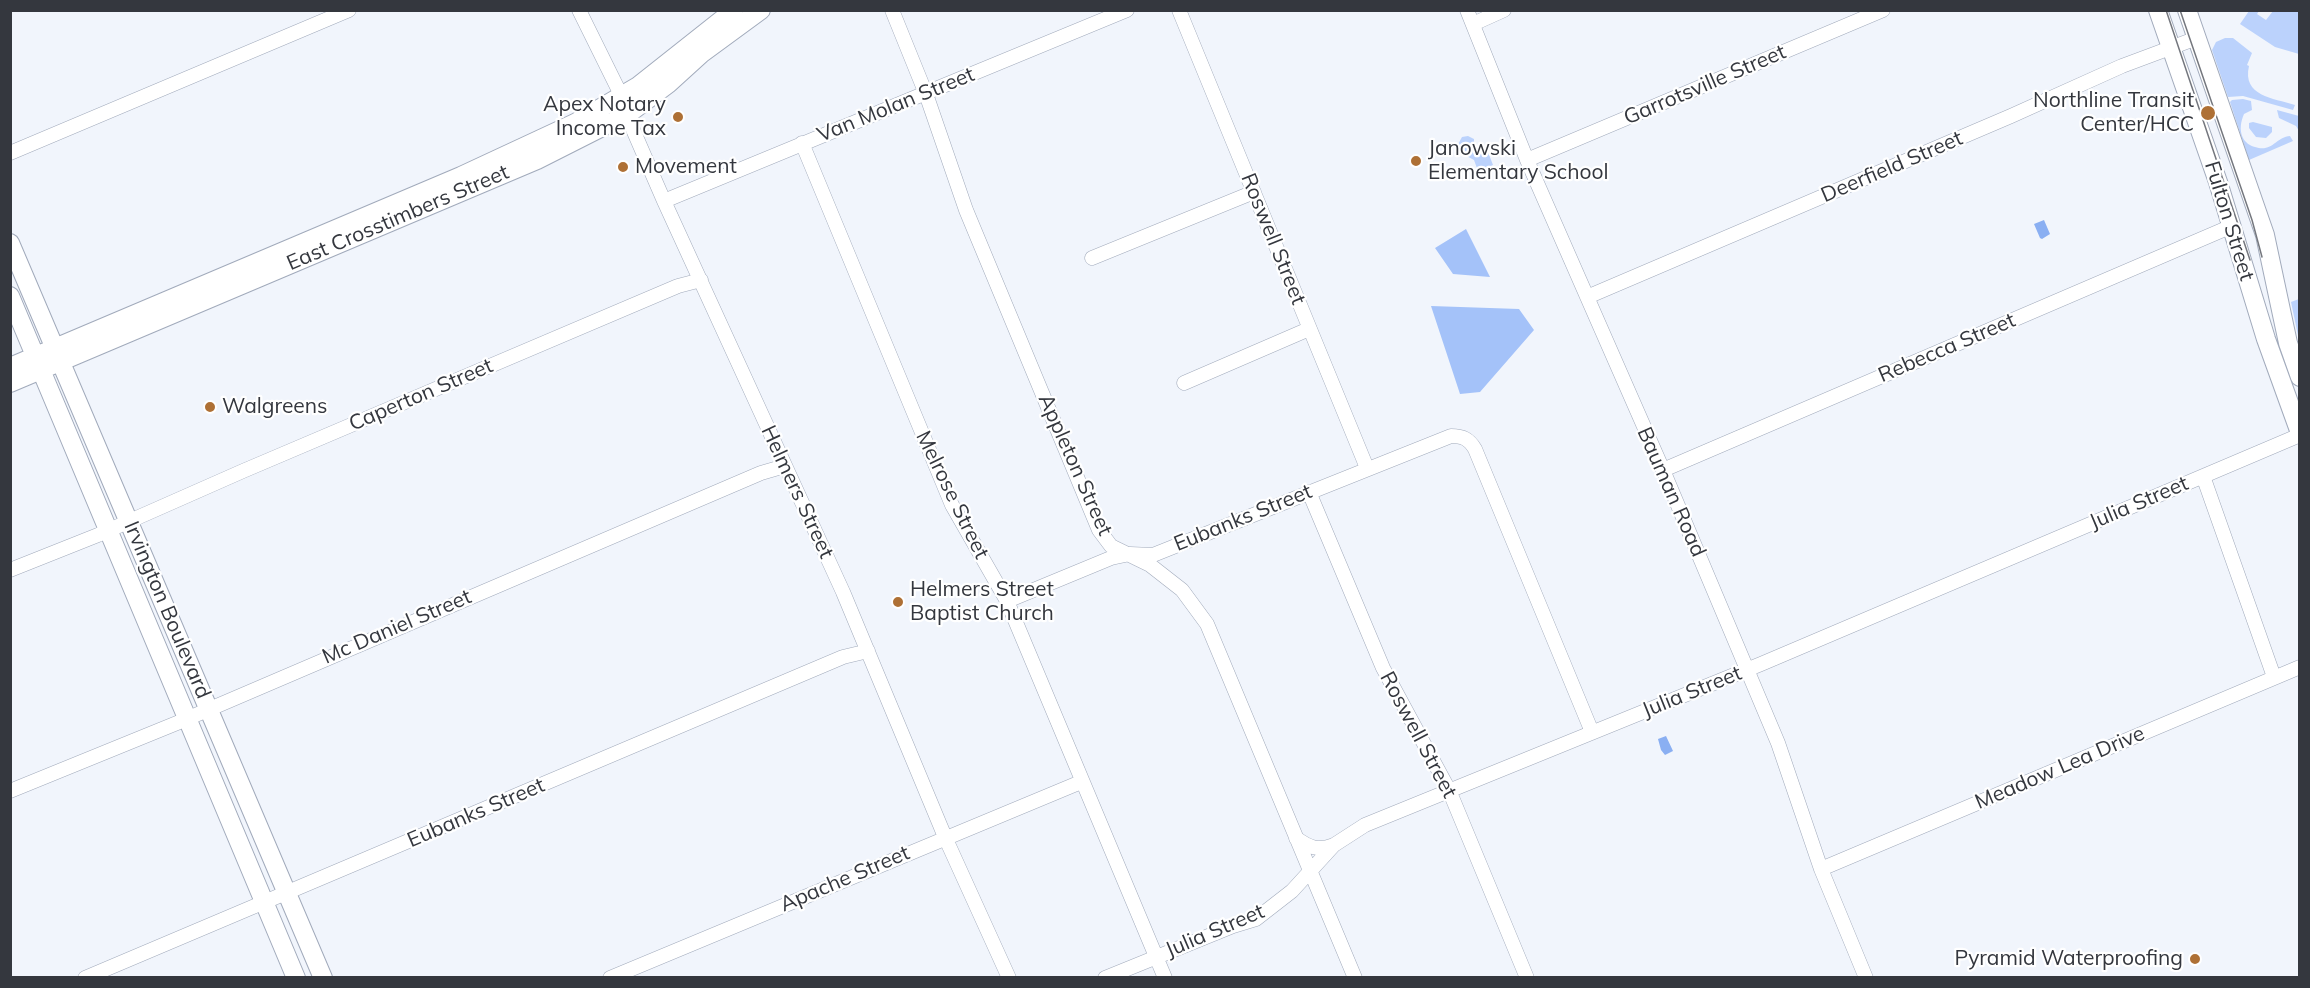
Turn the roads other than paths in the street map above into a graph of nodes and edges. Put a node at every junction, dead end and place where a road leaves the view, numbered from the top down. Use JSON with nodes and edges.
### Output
{"nodes":[{"id":1,"x":349,"y":10,"type":"edge"},
{"id":2,"x":579,"y":10,"type":"edge"},
{"id":3,"x":761,"y":10,"type":"edge"},
{"id":4,"x":892,"y":10,"type":"edge"},
{"id":5,"x":1127,"y":10,"type":"edge"},
{"id":6,"x":1179,"y":10,"type":"edge"},
{"id":7,"x":1467,"y":10,"type":"edge"},
{"id":8,"x":1504,"y":10,"type":"edge"},
{"id":9,"x":1883,"y":10,"type":"edge"},
{"id":10,"x":2158,"y":10,"type":"edge"},
{"id":11,"x":2187,"y":10,"type":"edge"},
{"id":12,"x":733,"y":18,"type":"edge"},
{"id":13,"x":1473,"y":24,"type":"junction"},
{"id":14,"x":2197,"y":38,"type":"junction"},
{"id":15,"x":2171,"y":48,"type":"junction"},
{"id":16,"x":926,"y":94,"type":"junction"},
{"id":17,"x":625,"y":106,"type":"junction"},
{"id":18,"x":802,"y":143,"type":"junction"},
{"id":19,"x":10,"y":153,"type":"edge"},
{"id":20,"x":1527,"y":160,"type":"junction"},
{"id":21,"x":1254,"y":192,"type":"junction"},
{"id":22,"x":664,"y":201,"type":"junction"},
{"id":23,"x":2232,"y":226,"type":"junction"},
{"id":24,"x":10,"y":243,"type":"edge"},
{"id":25,"x":1092,"y":258,"type":"dead end"},
{"id":26,"x":15,"y":265,"type":"edge"},
{"id":27,"x":701,"y":280,"type":"junction"},
{"id":28,"x":2274,"y":282,"type":"junction"},
{"id":29,"x":2251,"y":289,"type":"junction"},
{"id":30,"x":10,"y":296,"type":"edge"},
{"id":31,"x":1587,"y":297,"type":"junction"},
{"id":32,"x":1310,"y":329,"type":"junction"},
{"id":33,"x":57,"y":355,"type":"junction"},
{"id":34,"x":38,"y":363,"type":"junction"},
{"id":35,"x":10,"y":367,"type":"edge"},
{"id":36,"x":2300,"y":377,"type":"edge"},
{"id":37,"x":10,"y":382,"type":"edge"},
{"id":38,"x":1184,"y":383,"type":"dead end"},
{"id":39,"x":2300,"y":434,"type":"edge"},
{"id":40,"x":785,"y":466,"type":"junction"},
{"id":41,"x":1367,"y":468,"type":"junction"},
{"id":42,"x":1663,"y":470,"type":"junction"},
{"id":43,"x":2203,"y":476,"type":"junction"},
{"id":44,"x":1310,"y":492,"type":"junction"},
{"id":45,"x":129,"y":521,"type":"junction"},
{"id":46,"x":108,"y":531,"type":"junction"},
{"id":47,"x":1111,"y":552,"type":"junction"},
{"id":48,"x":1151,"y":560,"type":"junction"},
{"id":49,"x":10,"y":570,"type":"edge"},
{"id":50,"x":1007,"y":602,"type":"junction"},
{"id":51,"x":867,"y":651,"type":"junction"},
{"id":52,"x":2300,"y":667,"type":"edge"},
{"id":53,"x":1748,"y":670,"type":"junction"},
{"id":54,"x":2274,"y":677,"type":"junction"},
{"id":55,"x":209,"y":708,"type":"junction"},
{"id":56,"x":186,"y":718,"type":"junction"},
{"id":57,"x":1592,"y":732,"type":"junction"},
{"id":58,"x":1081,"y":782,"type":"junction"},
{"id":59,"x":1449,"y":790,"type":"junction"},
{"id":60,"x":10,"y":791,"type":"edge"},
{"id":61,"x":945,"y":837,"type":"junction"},
{"id":62,"x":1296,"y":838,"type":"junction"},
{"id":63,"x":1334,"y":845,"type":"junction"},
{"id":64,"x":1821,"y":869,"type":"junction"},
{"id":65,"x":1311,"y":872,"type":"junction"},
{"id":66,"x":288,"y":893,"type":"junction"},
{"id":67,"x":264,"y":903,"type":"junction"},
{"id":68,"x":1156,"y":957,"type":"junction"},
{"id":69,"x":85,"y":978,"type":"edge"},
{"id":70,"x":296,"y":978,"type":"edge"},
{"id":71,"x":323,"y":978,"type":"edge"},
{"id":72,"x":610,"y":978,"type":"edge"},
{"id":73,"x":1009,"y":978,"type":"edge"},
{"id":74,"x":1105,"y":978,"type":"edge"},
{"id":75,"x":1165,"y":978,"type":"edge"},
{"id":76,"x":1355,"y":978,"type":"edge"},
{"id":77,"x":1527,"y":978,"type":"edge"},
{"id":78,"x":1866,"y":978,"type":"edge"}],
"edges":[{"from":1,"to":19,"type":"street"},
{"from":2,"to":17,"type":"street","name":"Helmers Street"},
{"from":3,"to":12,"type":"main road","name":"East Crosstimbers Street"},
{"from":4,"to":16,"type":"street","name":"Appleton Street"},
{"from":5,"to":16,"type":"street","name":"Van Molan Street"},
{"from":6,"to":21,"type":"street","name":"Roswell Street"},
{"from":7,"to":13,"type":"street","name":"Bauman Road"},
{"from":8,"to":13,"type":"street"},
{"from":9,"to":20,"type":"street","name":"Garrotsville Street"},
{"from":10,"to":15,"type":"main road","name":"Fulton Street"},
{"from":11,"to":14,"type":"main road","name":"Fulton Street"},
{"from":12,"to":17,"type":"main road","name":"East Crosstimbers Street"},
{"from":13,"to":20,"type":"street","name":"Bauman Road"},
{"from":14,"to":15,"type":"street","name":"Deerfield Street"},
{"from":14,"to":28,"type":"main road","name":"Fulton Street"},
{"from":15,"to":23,"type":"main road","name":"Fulton Street"},
{"from":15,"to":31,"type":"street","name":"Deerfield Street"},
{"from":16,"to":18,"type":"street","name":"Van Molan Street"},
{"from":16,"to":47,"type":"street","name":"Appleton Street"},
{"from":17,"to":22,"type":"street","name":"Helmers Street"},
{"from":17,"to":33,"type":"main road","name":"East Crosstimbers Street"},
{"from":18,"to":22,"type":"street","name":"Van Molan Street"},
{"from":18,"to":50,"type":"street","name":"Melrose Street"},
{"from":20,"to":31,"type":"street","name":"Bauman Road"},
{"from":21,"to":25,"type":"street"},
{"from":21,"to":32,"type":"street","name":"Roswell Street"},
{"from":22,"to":27,"type":"street","name":"Helmers Street"},
{"from":23,"to":29,"type":"main road","name":"Fulton Street"},
{"from":23,"to":42,"type":"street","name":"Rebecca Street"},
{"from":24,"to":26,"type":"main road","name":"Irvington Boulevard"},
{"from":26,"to":33,"type":"main road","name":"Irvington Boulevard"},
{"from":27,"to":40,"type":"street","name":"Helmers Street"},
{"from":27,"to":45,"type":"street","name":"Caperton Street"},
{"from":28,"to":29,"type":"main road"},
{"from":28,"to":36,"type":"main road","name":"Fulton Street"},
{"from":29,"to":39,"type":"main road","name":"Fulton Street"},
{"from":30,"to":34,"type":"main road","name":"Irvington Boulevard"},
{"from":31,"to":42,"type":"street","name":"Bauman Road"},
{"from":32,"to":38,"type":"street"},
{"from":32,"to":41,"type":"street","name":"Roswell Street"},
{"from":33,"to":34,"type":"main road","name":"East Crosstimbers Street"},
{"from":33,"to":45,"type":"main road","name":"Irvington Boulevard"},
{"from":34,"to":35,"type":"main road","name":"East Crosstimbers Street"},
{"from":34,"to":37,"type":"main road","name":"East Crosstimbers Street"},
{"from":34,"to":46,"type":"main road","name":"Irvington Boulevard"},
{"from":39,"to":43,"type":"street","name":"Julia Street"},
{"from":40,"to":51,"type":"street","name":"Helmers Street"},
{"from":40,"to":55,"type":"street","name":"Mc Daniel Street"},
{"from":41,"to":44,"type":"street","name":"Eubanks Street"},
{"from":41,"to":57,"type":"street","name":"Eubanks Street"},
{"from":42,"to":53,"type":"street","name":"Bauman Road"},
{"from":43,"to":53,"type":"street","name":"Julia Street"},
{"from":43,"to":54,"type":"street"},
{"from":44,"to":48,"type":"street","name":"Eubanks Street"},
{"from":44,"to":59,"type":"street","name":"Roswell Street"},
{"from":45,"to":46,"type":"street","name":"Caperton Street"},
{"from":45,"to":55,"type":"main road","name":"Irvington Boulevard"},
{"from":46,"to":49,"type":"street","name":"Caperton Street"},
{"from":46,"to":56,"type":"main road","name":"Irvington Boulevard"},
{"from":47,"to":48,"type":"street","name":"Appleton Street"},
{"from":47,"to":50,"type":"street"},
{"from":48,"to":62,"type":"street","name":"Appleton Street"},
{"from":50,"to":58,"type":"street","name":"Melrose Street"},
{"from":51,"to":61,"type":"street","name":"Helmers Street"},
{"from":51,"to":66,"type":"street","name":"Eubanks Street"},
{"from":52,"to":54,"type":"street","name":"Meadow Lea Drive"},
{"from":53,"to":57,"type":"street","name":"Julia Street"},
{"from":53,"to":64,"type":"street","name":"Bauman Road"},
{"from":54,"to":64,"type":"street","name":"Meadow Lea Drive"},
{"from":55,"to":56,"type":"street","name":"Mc Daniel Street"},
{"from":55,"to":66,"type":"main road","name":"Irvington Boulevard"},
{"from":56,"to":60,"type":"street","name":"Mc Daniel Street"},
{"from":56,"to":67,"type":"main road","name":"Irvington Boulevard"},
{"from":57,"to":59,"type":"street","name":"Julia Street"},
{"from":58,"to":61,"type":"street","name":"Apache Street"},
{"from":58,"to":68,"type":"street","name":"Melrose Street"},
{"from":59,"to":63,"type":"street","name":"Julia Street"},
{"from":59,"to":77,"type":"street","name":"Roswell Street"},
{"from":61,"to":72,"type":"street","name":"Apache Street"},
{"from":61,"to":73,"type":"street","name":"Helmers Street"},
{"from":62,"to":63,"type":"street"},
{"from":62,"to":65,"type":"street","name":"Appleton Street"},
{"from":63,"to":65,"type":"street","name":"Julia Street"},
{"from":64,"to":78,"type":"street","name":"Bauman Road"},
{"from":65,"to":68,"type":"street","name":"Julia Street"},
{"from":65,"to":76,"type":"street","name":"Appleton Street"},
{"from":66,"to":67,"type":"street","name":"Eubanks Street"},
{"from":66,"to":71,"type":"main road","name":"Irvington Boulevard"},
{"from":67,"to":69,"type":"street","name":"Eubanks Street"},
{"from":67,"to":70,"type":"main road","name":"Irvington Boulevard"},
{"from":68,"to":74,"type":"street","name":"Julia Street"},
{"from":68,"to":75,"type":"street","name":"Melrose Street"}]}
